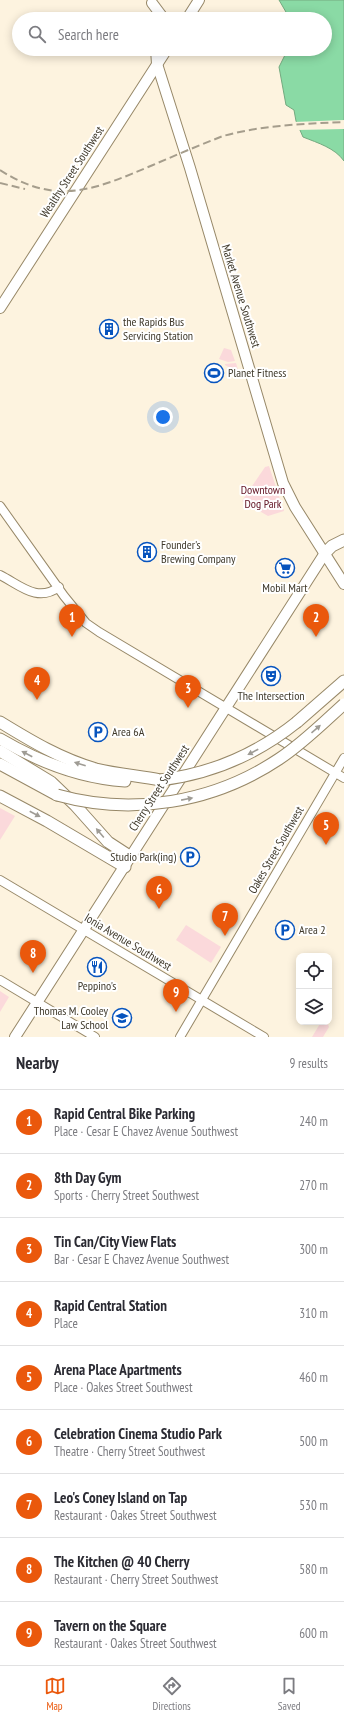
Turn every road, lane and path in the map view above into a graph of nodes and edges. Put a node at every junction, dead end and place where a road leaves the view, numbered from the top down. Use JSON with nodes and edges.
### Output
{"nodes":[{"id":1,"x":152,"y":2,"type":"edge"},
{"id":2,"x":197,"y":3,"type":"edge"},
{"id":3,"x":153,"y":12,"type":"edge"},
{"id":4,"x":159,"y":12,"type":"edge"},
{"id":5,"x":186,"y":12,"type":"edge"},
{"id":6,"x":191,"y":12,"type":"edge"},
{"id":7,"x":156,"y":56,"type":"edge"},
{"id":8,"x":162,"y":56,"type":"edge"},
{"id":9,"x":157,"y":64,"type":"junction"},
{"id":10,"x":0,"y":308,"type":"edge"},
{"id":11,"x":0,"y":506,"type":"edge"},
{"id":12,"x":344,"y":540,"type":"edge"},
{"id":13,"x":325,"y":553,"type":"junction"},
{"id":14,"x":0,"y":575,"type":"edge"},
{"id":15,"x":344,"y":584,"type":"edge"},
{"id":16,"x":59,"y":587,"type":"junction"},
{"id":17,"x":344,"y":681,"type":"edge"},
{"id":18,"x":344,"y":704,"type":"edge"},
{"id":19,"x":226,"y":708,"type":"junction"},
{"id":20,"x":0,"y":722,"type":"edge"},
{"id":21,"x":0,"y":739,"type":"edge"},
{"id":22,"x":0,"y":751,"type":"edge"},
{"id":23,"x":344,"y":758,"type":"edge"},
{"id":24,"x":0,"y":764,"type":"edge"},
{"id":25,"x":0,"y":772,"type":"edge"},
{"id":26,"x":335,"y":773,"type":"junction"},
{"id":27,"x":344,"y":778,"type":"edge"},
{"id":28,"x":160,"y":780,"type":"junction"},
{"id":29,"x":57,"y":795,"type":"junction"},
{"id":30,"x":0,"y":796,"type":"edge"},
{"id":31,"x":128,"y":862,"type":"junction"},
{"id":32,"x":0,"y":880,"type":"edge"},
{"id":33,"x":85,"y":930,"type":"junction"},
{"id":34,"x":0,"y":980,"type":"edge"},
{"id":35,"x":202,"y":1001,"type":"junction"},
{"id":36,"x":38,"y":1003,"type":"junction"},
{"id":37,"x":15,"y":1037,"type":"edge"},
{"id":38,"x":95,"y":1037,"type":"edge"},
{"id":39,"x":180,"y":1037,"type":"edge"},
{"id":40,"x":264,"y":1037,"type":"edge"}],
"edges":[{"from":1,"to":3,"type":"main road"},
{"from":1,"to":4,"type":"main road"},
{"from":2,"to":5,"type":"main road"},
{"from":2,"to":6,"type":"main road"},
{"from":7,"to":9,"type":"main road","name":"Market Avenue Southwest"},
{"from":8,"to":9,"type":"main road","name":"Wealthy Street Southwest"},
{"from":9,"to":10,"type":"main road","name":"Wealthy Street Southwest"},
{"from":9,"to":13,"type":"main road","name":"Market Avenue Southwest"},
{"from":11,"to":16,"type":"street"},
{"from":12,"to":13,"type":"highway"},
{"from":13,"to":15,"type":"main road","name":"Market Avenue Southwest"},
{"from":13,"to":19,"type":"main road","name":"Cherry Street Southwest"},
{"from":14,"to":16,"type":"street"},
{"from":16,"to":19,"type":"street"},
{"from":17,"to":28,"type":"highway","one_way":true,"bridge":true},
{"from":29,"to":18,"type":"highway","one_way":true,"bridge":true},
{"from":19,"to":26,"type":"street"},
{"from":19,"to":31,"type":"main road","name":"Cherry Street Southwest"},
{"from":28,"to":20,"type":"highway","one_way":true},
{"from":28,"to":21,"type":"highway","one_way":true},
{"from":31,"to":22,"type":"highway","one_way":true},
{"from":23,"to":26,"type":"street","name":"Oakes Street Southwest"},
{"from":24,"to":29,"type":"highway"},
{"from":25,"to":29,"type":"highway"},
{"from":26,"to":27,"type":"street"},
{"from":26,"to":35,"type":"street","name":"Oakes Street Southwest"},
{"from":30,"to":31,"type":"highway","one_way":true},
{"from":31,"to":33,"type":"main road","name":"Cherry Street Southwest"},
{"from":32,"to":33,"type":"street","name":"Ionia Avenue Southwest"},
{"from":33,"to":35,"type":"street","name":"Ionia Avenue Southwest"},
{"from":33,"to":36,"type":"main road","name":"Cherry Street Southwest"},
{"from":34,"to":36,"type":"street"},
{"from":35,"to":39,"type":"street","name":"Oakes Street Southwest"},
{"from":35,"to":40,"type":"street","name":"Ionia Avenue Southwest"},
{"from":36,"to":37,"type":"main road","name":"Cherry Street Southwest"},
{"from":36,"to":38,"type":"street"}]}
